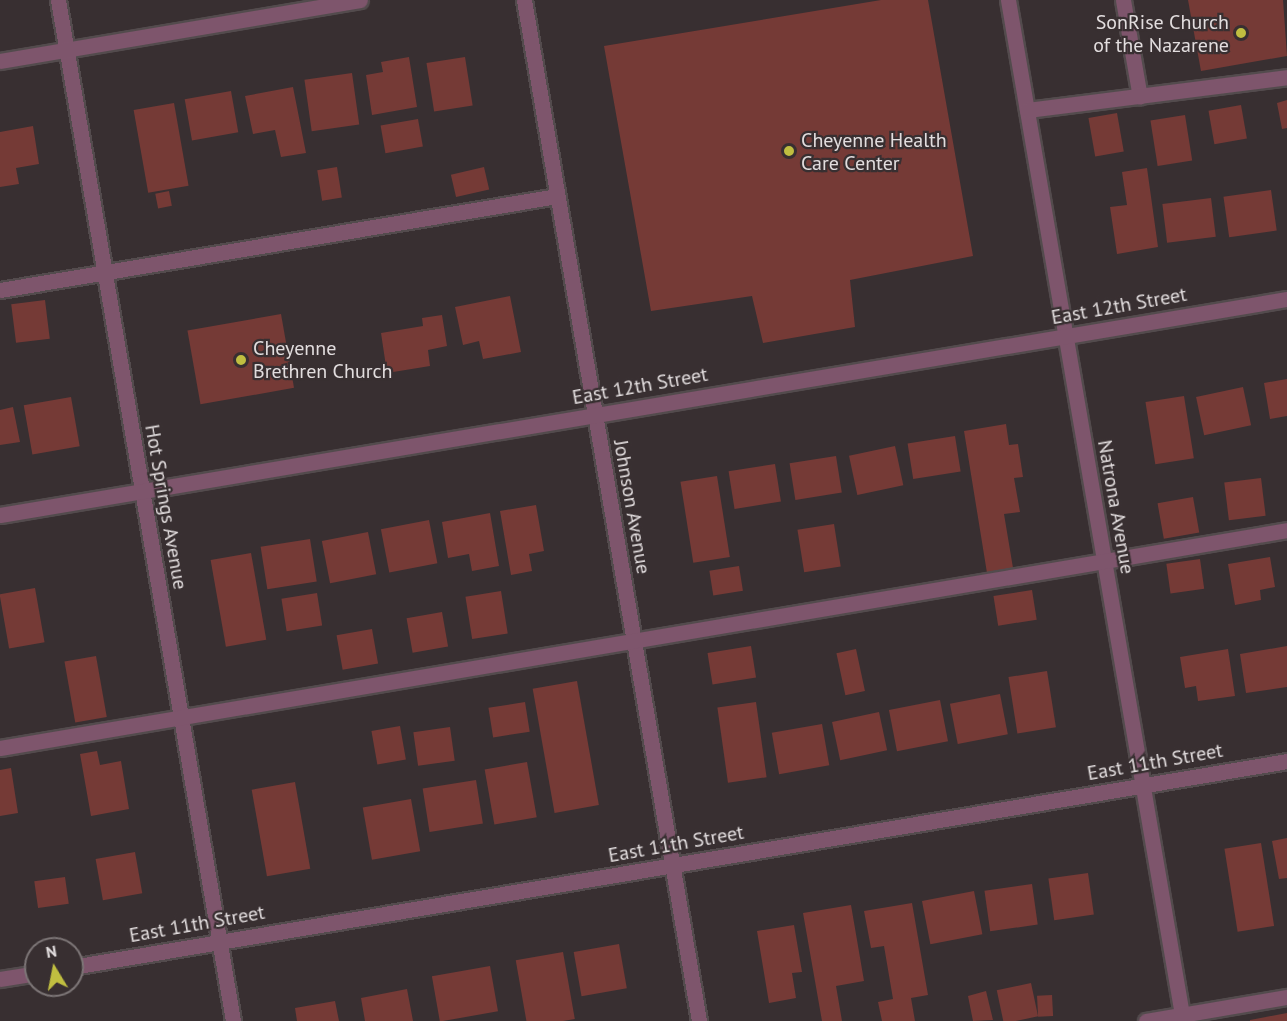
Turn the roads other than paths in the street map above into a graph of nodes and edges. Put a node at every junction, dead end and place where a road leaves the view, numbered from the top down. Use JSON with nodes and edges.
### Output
{"nodes":[{"id":1,"x":58,"y":0,"type":"edge"},
{"id":2,"x":360,"y":0,"type":"edge"},
{"id":3,"x":524,"y":0,"type":"edge"},
{"id":4,"x":1008,"y":0,"type":"edge"},
{"id":5,"x":1123,"y":0,"type":"edge"},
{"id":6,"x":67,"y":50,"type":"junction"},
{"id":7,"x":0,"y":61,"type":"edge"},
{"id":8,"x":1287,"y":77,"type":"edge"},
{"id":9,"x":1140,"y":97,"type":"junction"},
{"id":10,"x":1027,"y":110,"type":"junction"},
{"id":11,"x":558,"y":196,"type":"junction"},
{"id":12,"x":105,"y":273,"type":"junction"},
{"id":13,"x":0,"y":290,"type":"edge"},
{"id":14,"x":1287,"y":299,"type":"edge"},
{"id":15,"x":1065,"y":336,"type":"junction"},
{"id":16,"x":595,"y":415,"type":"junction"},
{"id":17,"x":142,"y":491,"type":"junction"},
{"id":18,"x":0,"y":515,"type":"edge"},
{"id":19,"x":1287,"y":530,"type":"edge"},
{"id":20,"x":1104,"y":561,"type":"junction"},
{"id":21,"x":634,"y":641,"type":"junction"},
{"id":22,"x":181,"y":718,"type":"junction"},
{"id":23,"x":0,"y":748,"type":"edge"},
{"id":24,"x":1287,"y":761,"type":"edge"},
{"id":25,"x":1142,"y":786,"type":"junction"},
{"id":26,"x":672,"y":866,"type":"junction"},
{"id":27,"x":220,"y":942,"type":"junction"},
{"id":28,"x":84,"y":965,"type":"edge"},
{"id":29,"x":24,"y":975,"type":"edge"},
{"id":30,"x":0,"y":979,"type":"edge"},
{"id":31,"x":1287,"y":997,"type":"edge"},
{"id":32,"x":1182,"y":1018,"type":"edge"},
{"id":33,"x":233,"y":1021,"type":"edge"},
{"id":34,"x":699,"y":1021,"type":"edge"},
{"id":35,"x":1146,"y":1021,"type":"edge"}],
"edges":[{"from":1,"to":6,"type":"street","name":"Hot Springs Avenue"},
{"from":2,"to":6,"type":"street"},
{"from":3,"to":11,"type":"street","name":"Johnson Avenue"},
{"from":4,"to":10,"type":"street","name":"Natrona Avenue"},
{"from":5,"to":9,"type":"street"},
{"from":6,"to":7,"type":"street"},
{"from":6,"to":12,"type":"street","name":"Hot Springs Avenue"},
{"from":8,"to":9,"type":"street"},
{"from":9,"to":10,"type":"street"},
{"from":10,"to":15,"type":"street","name":"Natrona Avenue"},
{"from":11,"to":12,"type":"street"},
{"from":11,"to":16,"type":"street","name":"Johnson Avenue"},
{"from":12,"to":13,"type":"street"},
{"from":12,"to":17,"type":"street","name":"Hot Springs Avenue"},
{"from":14,"to":15,"type":"street","name":"East 12th Street"},
{"from":15,"to":16,"type":"street","name":"East 12th Street"},
{"from":15,"to":20,"type":"street","name":"Natrona Avenue"},
{"from":16,"to":17,"type":"street","name":"East 12th Street"},
{"from":16,"to":21,"type":"street","name":"Johnson Avenue"},
{"from":17,"to":18,"type":"street","name":"East 12th Street"},
{"from":17,"to":22,"type":"street","name":"Hot Springs Avenue"},
{"from":19,"to":20,"type":"street"},
{"from":20,"to":21,"type":"street"},
{"from":20,"to":25,"type":"street","name":"Natrona Avenue"},
{"from":21,"to":22,"type":"street"},
{"from":21,"to":26,"type":"street","name":"Johnson Avenue"},
{"from":22,"to":23,"type":"street"},
{"from":22,"to":27,"type":"street","name":"Hot Springs Avenue"},
{"from":24,"to":25,"type":"street","name":"East 11th Street"},
{"from":25,"to":26,"type":"street","name":"East 11th Street"},
{"from":25,"to":32,"type":"street","name":"Natrona Avenue"},
{"from":26,"to":27,"type":"street","name":"East 11th Street"},
{"from":26,"to":34,"type":"street","name":"Johnson Avenue"},
{"from":27,"to":28,"type":"street","name":"East 11th Street"},
{"from":27,"to":33,"type":"street","name":"Hot Springs Avenue"},
{"from":29,"to":30,"type":"street"},
{"from":31,"to":32,"type":"street"},
{"from":32,"to":35,"type":"street"}]}
